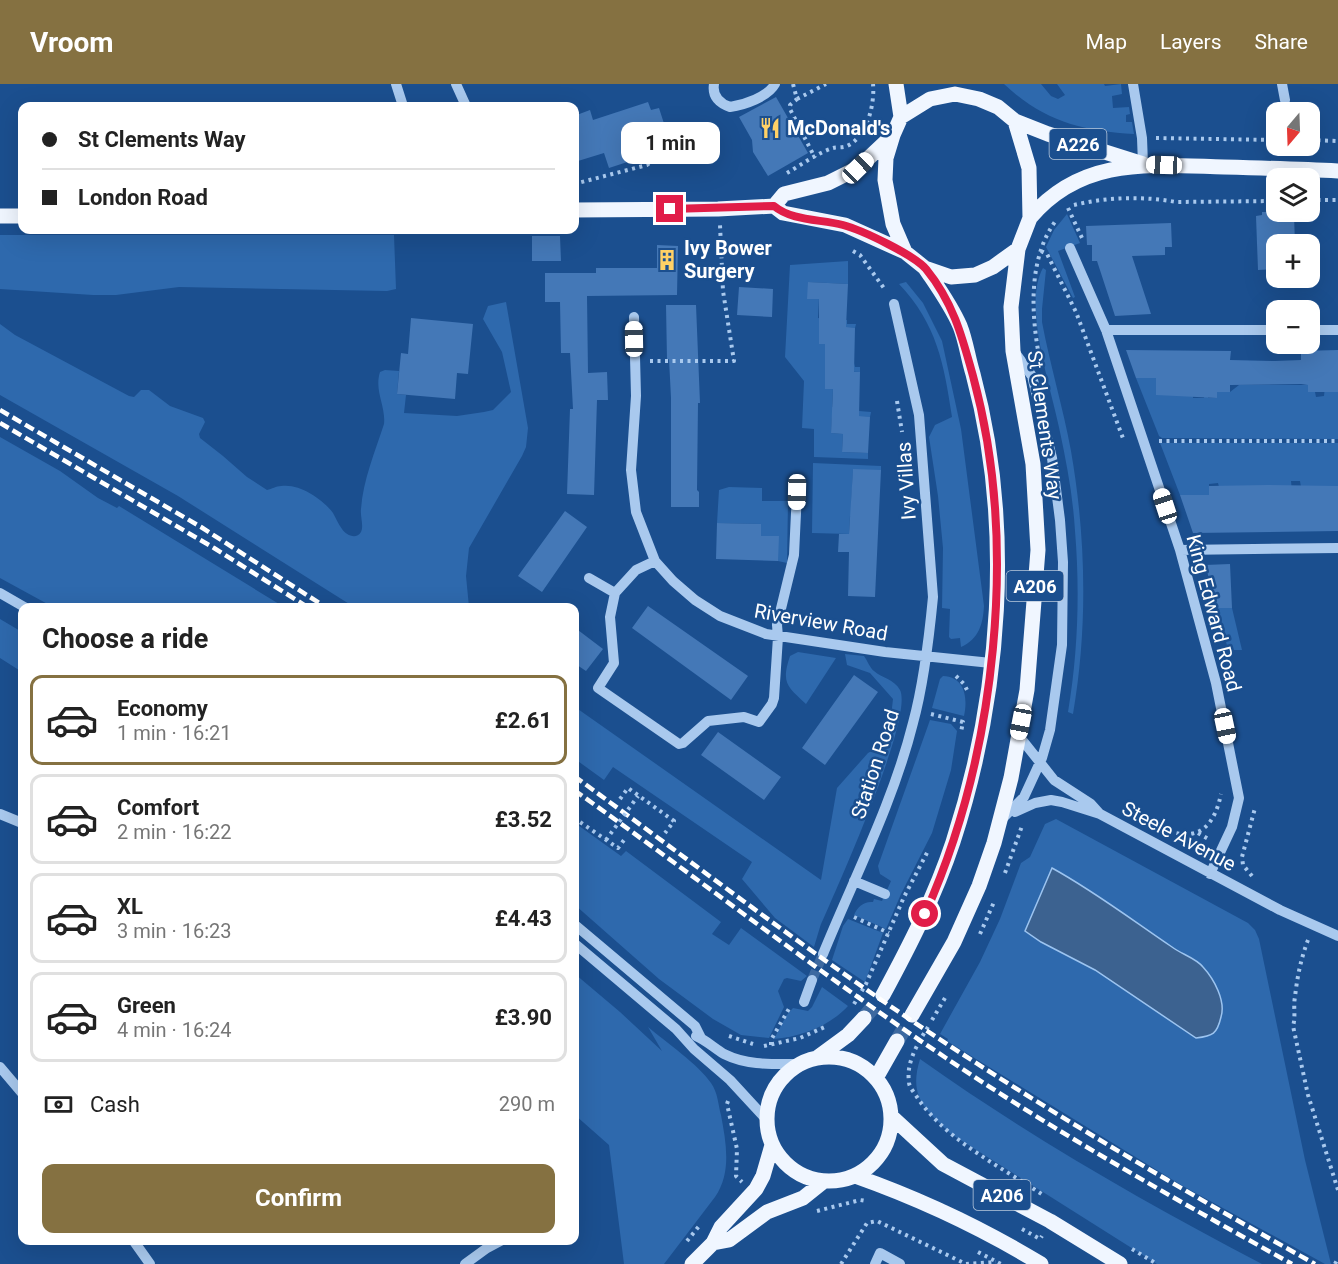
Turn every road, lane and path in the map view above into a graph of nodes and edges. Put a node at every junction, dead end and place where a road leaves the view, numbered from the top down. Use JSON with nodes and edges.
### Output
{"nodes":[{"id":1,"x":396,"y":84,"type":"edge"},
{"id":2,"x":456,"y":84,"type":"edge"},
{"id":3,"x":714,"y":84,"type":"edge"},
{"id":4,"x":775,"y":84,"type":"edge"},
{"id":5,"x":793,"y":84,"type":"edge"},
{"id":6,"x":826,"y":84,"type":"edge"},
{"id":7,"x":873,"y":84,"type":"edge"},
{"id":8,"x":896,"y":84,"type":"edge"},
{"id":9,"x":971,"y":84,"type":"edge"},
{"id":10,"x":1133,"y":84,"type":"edge"},
{"id":11,"x":1282,"y":84,"type":"edge"},
{"id":12,"x":797,"y":99,"type":"junction"},
{"id":13,"x":979,"y":99,"type":"junction"},
{"id":14,"x":1285,"y":100,"type":"dead end"},
{"id":15,"x":401,"y":102,"type":"edge"},
{"id":16,"x":464,"y":102,"type":"edge"},
{"id":17,"x":901,"y":117,"type":"junction"},
{"id":18,"x":1015,"y":120,"type":"junction"},
{"id":19,"x":893,"y":135,"type":"junction"},
{"id":20,"x":1320,"y":140,"type":"edge"},
{"id":21,"x":1338,"y":141,"type":"edge"},
{"id":22,"x":648,"y":155,"type":"dead end"},
{"id":23,"x":815,"y":158,"type":"junction"},
{"id":24,"x":1143,"y":164,"type":"junction"},
{"id":25,"x":1338,"y":171,"type":"edge"},
{"id":26,"x":781,"y":177,"type":"dead end"},
{"id":27,"x":579,"y":183,"type":"edge"},
{"id":28,"x":1320,"y":200,"type":"edge"},
{"id":29,"x":1338,"y":200,"type":"edge"},
{"id":30,"x":1266,"y":201,"type":"edge"},
{"id":31,"x":774,"y":206,"type":"junction"},
{"id":32,"x":1068,"y":208,"type":"junction"},
{"id":33,"x":579,"y":210,"type":"edge"},
{"id":34,"x":0,"y":216,"type":"edge"},
{"id":35,"x":18,"y":216,"type":"edge"},
{"id":36,"x":1030,"y":218,"type":"junction"},
{"id":37,"x":720,"y":224,"type":"dead end"},
{"id":38,"x":1085,"y":246,"type":"dead end"},
{"id":39,"x":846,"y":247,"type":"dead end"},
{"id":40,"x":1070,"y":248,"type":"dead end"},
{"id":41,"x":1018,"y":249,"type":"junction"},
{"id":42,"x":1041,"y":251,"type":"junction"},
{"id":43,"x":905,"y":252,"type":"junction"},
{"id":44,"x":925,"y":268,"type":"junction"},
{"id":45,"x":882,"y":284,"type":"dead end"},
{"id":46,"x":894,"y":304,"type":"dead end"},
{"id":47,"x":634,"y":317,"type":"dead end"},
{"id":48,"x":1106,"y":330,"type":"junction"},
{"id":49,"x":1266,"y":330,"type":"edge"},
{"id":50,"x":1320,"y":330,"type":"edge"},
{"id":51,"x":1338,"y":330,"type":"edge"},
{"id":52,"x":1013,"y":351,"type":"junction"},
{"id":53,"x":635,"y":360,"type":"junction"},
{"id":54,"x":1042,"y":367,"type":"dead end"},
{"id":55,"x":1338,"y":441,"type":"edge"},
{"id":56,"x":1125,"y":444,"type":"dead end"},
{"id":57,"x":1161,"y":452,"type":"dead end"},
{"id":58,"x":797,"y":492,"type":"dead end"},
{"id":59,"x":1338,"y":548,"type":"edge"},
{"id":60,"x":1180,"y":550,"type":"junction"},
{"id":61,"x":655,"y":561,"type":"junction"},
{"id":62,"x":589,"y":578,"type":"dead end"},
{"id":63,"x":615,"y":592,"type":"junction"},
{"id":64,"x":0,"y":593,"type":"edge"},
{"id":65,"x":18,"y":603,"type":"edge"},
{"id":66,"x":778,"y":637,"type":"junction"},
{"id":67,"x":926,"y":657,"type":"junction"},
{"id":68,"x":991,"y":663,"type":"junction"},
{"id":69,"x":1019,"y":736,"type":"junction"},
{"id":70,"x":1040,"y":764,"type":"junction"},
{"id":71,"x":1222,"y":786,"type":"dead end"},
{"id":72,"x":638,"y":796,"type":"junction"},
{"id":73,"x":620,"y":799,"type":"dead end"},
{"id":74,"x":1256,"y":801,"type":"dead end"},
{"id":75,"x":0,"y":814,"type":"edge"},
{"id":76,"x":1100,"y":814,"type":"junction"},
{"id":77,"x":579,"y":821,"type":"edge"},
{"id":78,"x":1000,"y":821,"type":"junction"},
{"id":79,"x":18,"y":822,"type":"edge"},
{"id":80,"x":1165,"y":829,"type":"dead end"},
{"id":81,"x":665,"y":833,"type":"dead end"},
{"id":82,"x":606,"y":840,"type":"junction"},
{"id":83,"x":624,"y":840,"type":"dead end"},
{"id":84,"x":1210,"y":874,"type":"junction"},
{"id":85,"x":1258,"y":880,"type":"dead end"},
{"id":86,"x":854,"y":881,"type":"junction"},
{"id":87,"x":885,"y":894,"type":"dead end"},
{"id":88,"x":855,"y":918,"type":"dead end"},
{"id":89,"x":579,"y":928,"type":"edge"},
{"id":90,"x":888,"y":933,"type":"dead end"},
{"id":91,"x":1338,"y":936,"type":"edge"},
{"id":92,"x":1308,"y":940,"type":"dead end"},
{"id":93,"x":579,"y":947,"type":"edge"},
{"id":94,"x":823,"y":954,"type":"tunnel mouth"},
{"id":95,"x":812,"y":980,"type":"tunnel mouth"},
{"id":96,"x":883,"y":995,"type":"tunnel mouth"},
{"id":97,"x":804,"y":1002,"type":"joint"},
{"id":98,"x":912,"y":1015,"type":"tunnel mouth"},
{"id":99,"x":864,"y":1018,"type":"tunnel mouth"},
{"id":100,"x":676,"y":1029,"type":"junction"},
{"id":101,"x":701,"y":1038,"type":"junction"},
{"id":102,"x":897,"y":1041,"type":"tunnel mouth"},
{"id":103,"x":771,"y":1045,"type":"dead end"},
{"id":104,"x":819,"y":1057,"type":"junction"},
{"id":105,"x":800,"y":1064,"type":"junction"},
{"id":106,"x":0,"y":1067,"type":"edge"},
{"id":107,"x":909,"y":1071,"type":"dead end"},
{"id":108,"x":876,"y":1078,"type":"junction"},
{"id":109,"x":18,"y":1088,"type":"edge"},
{"id":110,"x":729,"y":1099,"type":"dead end"},
{"id":111,"x":892,"y":1117,"type":"junction"},
{"id":112,"x":767,"y":1120,"type":"junction"},
{"id":113,"x":772,"y":1145,"type":"junction"},
{"id":114,"x":855,"y":1176,"type":"junction"},
{"id":115,"x":743,"y":1182,"type":"dead end"},
{"id":116,"x":823,"y":1182,"type":"junction"},
{"id":117,"x":1338,"y":1190,"type":"edge"},
{"id":118,"x":1050,"y":1199,"type":"dead end"},
{"id":119,"x":871,"y":1201,"type":"dead end"},
{"id":120,"x":810,"y":1213,"type":"dead end"},
{"id":121,"x":713,"y":1243,"type":"junction"},
{"id":122,"x":137,"y":1245,"type":"edge"},
{"id":123,"x":493,"y":1245,"type":"edge"},
{"id":124,"x":1127,"y":1246,"type":"dead end"},
{"id":125,"x":976,"y":1251,"type":"dead end"},
{"id":126,"x":1338,"y":1258,"type":"edge"},
{"id":127,"x":999,"y":1263,"type":"edge"},
{"id":128,"x":150,"y":1264,"type":"edge"},
{"id":129,"x":465,"y":1264,"type":"edge"},
{"id":130,"x":692,"y":1264,"type":"edge"},
{"id":131,"x":841,"y":1264,"type":"edge"},
{"id":132,"x":874,"y":1264,"type":"edge"},
{"id":133,"x":900,"y":1264,"type":"edge"},
{"id":134,"x":966,"y":1264,"type":"edge"},
{"id":135,"x":1041,"y":1264,"type":"edge"},
{"id":136,"x":1120,"y":1264,"type":"edge"},
{"id":137,"x":1156,"y":1264,"type":"edge"},
{"id":138,"x":1335,"y":1264,"type":"edge"}],
"edges":[{"from":1,"to":15,"type":"street"},
{"from":2,"to":16,"type":"street"},
{"from":3,"to":4,"type":"street"},
{"from":5,"to":12,"type":"path"},
{"from":6,"to":12,"type":"path"},
{"from":7,"to":23,"type":"path"},
{"from":8,"to":17,"type":"main road"},
{"from":9,"to":13,"type":"main road"},
{"from":10,"to":24,"type":"street"},
{"from":11,"to":14,"type":"street"},
{"from":12,"to":23,"type":"path"},
{"from":13,"to":17,"type":"main road"},
{"from":13,"to":18,"type":"main road"},
{"from":17,"to":19,"type":"main road"},
{"from":18,"to":24,"type":"main road","number":"A226"},
{"from":18,"to":36,"type":"main road"},
{"from":19,"to":31,"type":"main road"},
{"from":19,"to":43,"type":"main road"},
{"from":20,"to":21,"type":"path"},
{"from":22,"to":27,"type":"path"},
{"from":23,"to":26,"type":"path"},
{"from":24,"to":25,"type":"main road","number":"A226"},
{"from":24,"to":36,"type":"main road","number":"A226"},
{"from":28,"to":29,"type":"path"},
{"from":30,"to":32,"type":"path"},
{"from":31,"to":33,"type":"main road"},
{"from":31,"to":43,"type":"main road"},
{"from":32,"to":38,"type":"path"},
{"from":32,"to":42,"type":"path"},
{"from":34,"to":35,"type":"main road"},
{"from":36,"to":41,"type":"main road"},
{"from":37,"to":53,"type":"path"},
{"from":39,"to":45,"type":"path"},
{"from":40,"to":48,"type":"street","name":"King Edward Road"},
{"from":41,"to":44,"type":"main road"},
{"from":41,"to":52,"type":"main road","name":"St Clements Way","number":"A206"},
{"from":42,"to":54,"type":"path"},
{"from":42,"to":56,"type":"path"},
{"from":43,"to":44,"type":"main road"},
{"from":44,"to":68,"type":"main road","number":"A206"},
{"from":46,"to":67,"type":"street","name":"Ivy Villas"},
{"from":47,"to":53,"type":"street","name":"Riverview Road"},
{"from":48,"to":49,"type":"street"},
{"from":48,"to":60,"type":"street","name":"King Edward Road"},
{"from":50,"to":51,"type":"street"},
{"from":52,"to":69,"type":"main road","name":"St Clements Way","number":"A206"},
{"from":52,"to":70,"type":"street"},
{"from":53,"to":61,"type":"street","name":"Riverview Road"},
{"from":55,"to":57,"type":"path"},
{"from":58,"to":66,"type":"street"},
{"from":59,"to":60,"type":"street"},
{"from":60,"to":84,"type":"street","name":"King Edward Road"},
{"from":61,"to":63,"type":"street"},
{"from":61,"to":66,"type":"street","name":"Riverview Road"},
{"from":62,"to":63,"type":"street"},
{"from":63,"to":66,"type":"street"},
{"from":64,"to":65,"type":"street"},
{"from":66,"to":67,"type":"street","name":"Riverview Road"},
{"from":67,"to":68,"type":"street","name":"Riverview Road"},
{"from":67,"to":86,"type":"street","name":"Station Road"},
{"from":68,"to":96,"type":"main road","number":"A206"},
{"from":69,"to":70,"type":"street"},
{"from":69,"to":78,"type":"main road","name":"St Clements Way","number":"A206"},
{"from":70,"to":76,"type":"street"},
{"from":70,"to":78,"type":"street"},
{"from":71,"to":80,"type":"path"},
{"from":72,"to":73,"type":"path"},
{"from":72,"to":81,"type":"path"},
{"from":72,"to":82,"type":"path","bridge":true},
{"from":74,"to":85,"type":"path"},
{"from":75,"to":79,"type":"street"},
{"from":76,"to":78,"type":"street","name":"Steele Avenue"},
{"from":76,"to":84,"type":"street","name":"Steele Avenue"},
{"from":77,"to":82,"type":"path"},
{"from":78,"to":98,"type":"main road","name":"St Clements Way","number":"A206"},
{"from":82,"to":83,"type":"path"},
{"from":84,"to":91,"type":"street","name":"Steele Avenue"},
{"from":86,"to":87,"type":"street"},
{"from":86,"to":94,"type":"street","name":"Station Road"},
{"from":88,"to":90,"type":"path"},
{"from":89,"to":101,"type":"street"},
{"from":92,"to":117,"type":"path"},
{"from":93,"to":100,"type":"street"},
{"from":95,"to":97,"type":"street"},
{"from":97,"to":103,"type":"path"},
{"from":99,"to":104,"type":"main road"},
{"from":100,"to":101,"type":"street"},
{"from":100,"to":112,"type":"street"},
{"from":101,"to":105,"type":"street"},
{"from":102,"to":108,"type":"main road"},
{"from":104,"to":105,"type":"main road"},
{"from":104,"to":108,"type":"main road"},
{"from":105,"to":112,"type":"main road"},
{"from":106,"to":109,"type":"street"},
{"from":107,"to":118,"type":"path"},
{"from":108,"to":111,"type":"main road"},
{"from":110,"to":115,"type":"path"},
{"from":111,"to":114,"type":"main road"},
{"from":111,"to":136,"type":"main road","number":"A206"},
{"from":112,"to":113,"type":"main road"},
{"from":113,"to":116,"type":"main road"},
{"from":113,"to":121,"type":"main road"},
{"from":114,"to":116,"type":"main road"},
{"from":114,"to":135,"type":"main road","number":"A206"},
{"from":116,"to":121,"type":"main road"},
{"from":119,"to":120,"type":"path"},
{"from":121,"to":130,"type":"main road"},
{"from":122,"to":128,"type":"street"},
{"from":123,"to":129,"type":"street"},
{"from":124,"to":137,"type":"path"},
{"from":125,"to":127,"type":"path"},
{"from":126,"to":138,"type":"path"},
{"from":127,"to":134,"type":"path"},
{"from":131,"to":134,"type":"path"},
{"from":132,"to":133,"type":"street"}]}
